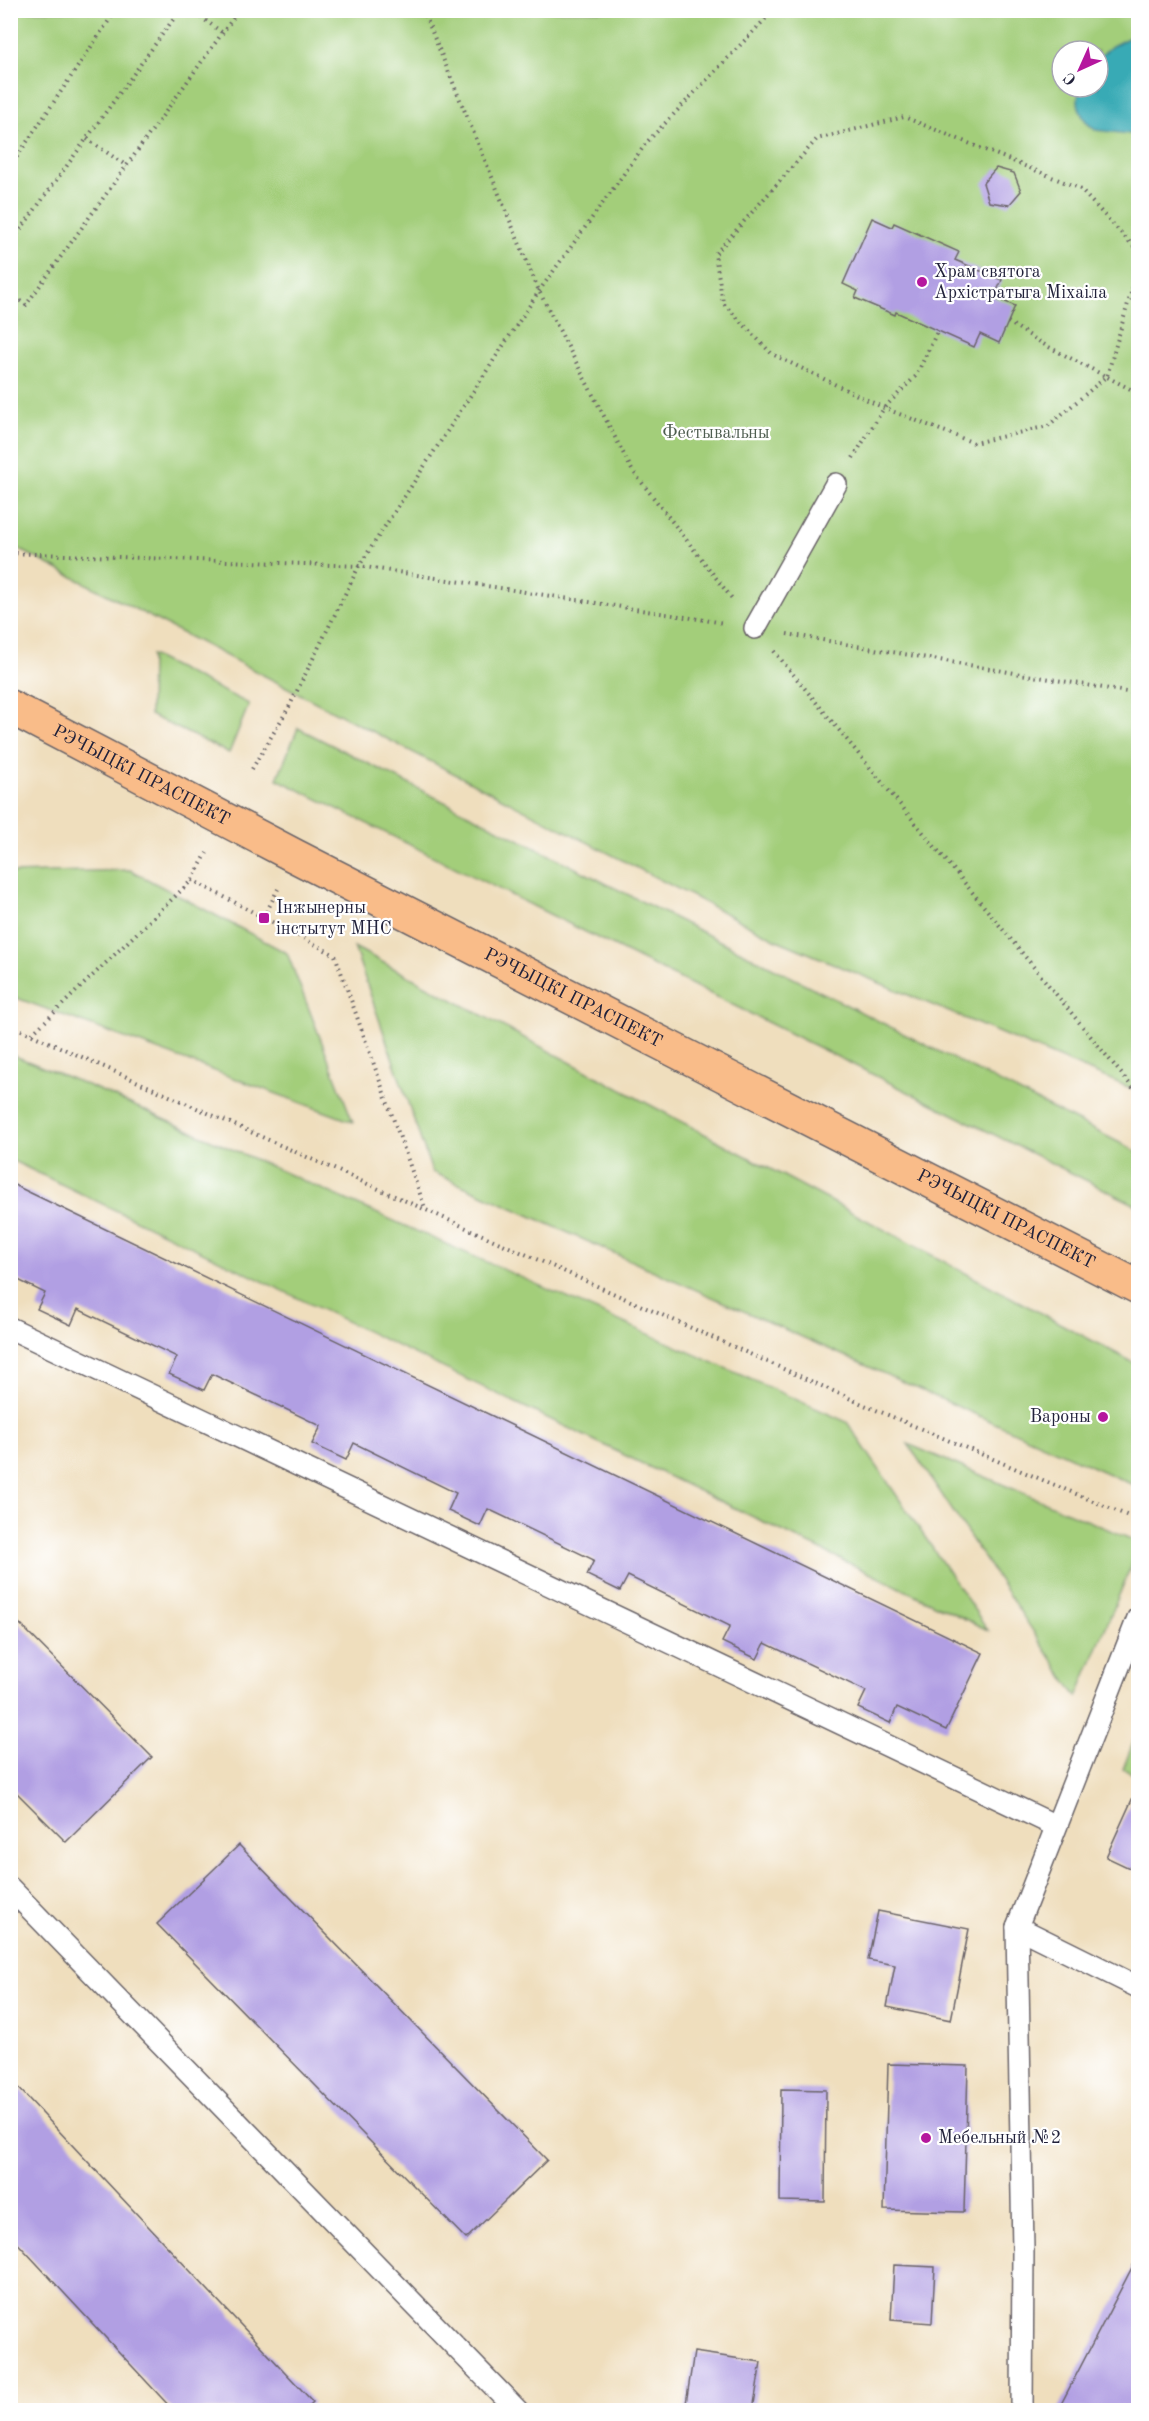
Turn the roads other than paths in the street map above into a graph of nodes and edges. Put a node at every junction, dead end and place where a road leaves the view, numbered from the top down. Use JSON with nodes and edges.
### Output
{"nodes":[{"id":1,"x":836,"y":484,"type":"road end"},
{"id":2,"x":755,"y":628,"type":"road end"},
{"id":3,"x":10,"y":707,"type":"edge"},
{"id":4,"x":1138,"y":1287,"type":"edge"},
{"id":5,"x":10,"y":1328,"type":"edge"},
{"id":6,"x":1138,"y":1618,"type":"edge"},
{"id":7,"x":1056,"y":1826,"type":"junction"},
{"id":8,"x":10,"y":1888,"type":"edge"},
{"id":9,"x":1017,"y":1927,"type":"junction"},
{"id":10,"x":1138,"y":1988,"type":"edge"},
{"id":11,"x":517,"y":2410,"type":"edge"},
{"id":12,"x":1022,"y":2410,"type":"edge"}],
"edges":[{"from":1,"to":2,"type":"lane"},
{"from":3,"to":4,"type":"main road","name":"РЭЧЫЦКІ ПРАСПЕКТ"},
{"from":5,"to":7,"type":"lane"},
{"from":6,"to":7,"type":"lane"},
{"from":7,"to":9,"type":"lane"},
{"from":8,"to":11,"type":"lane"},
{"from":9,"to":10,"type":"lane"},
{"from":9,"to":12,"type":"lane"}]}
